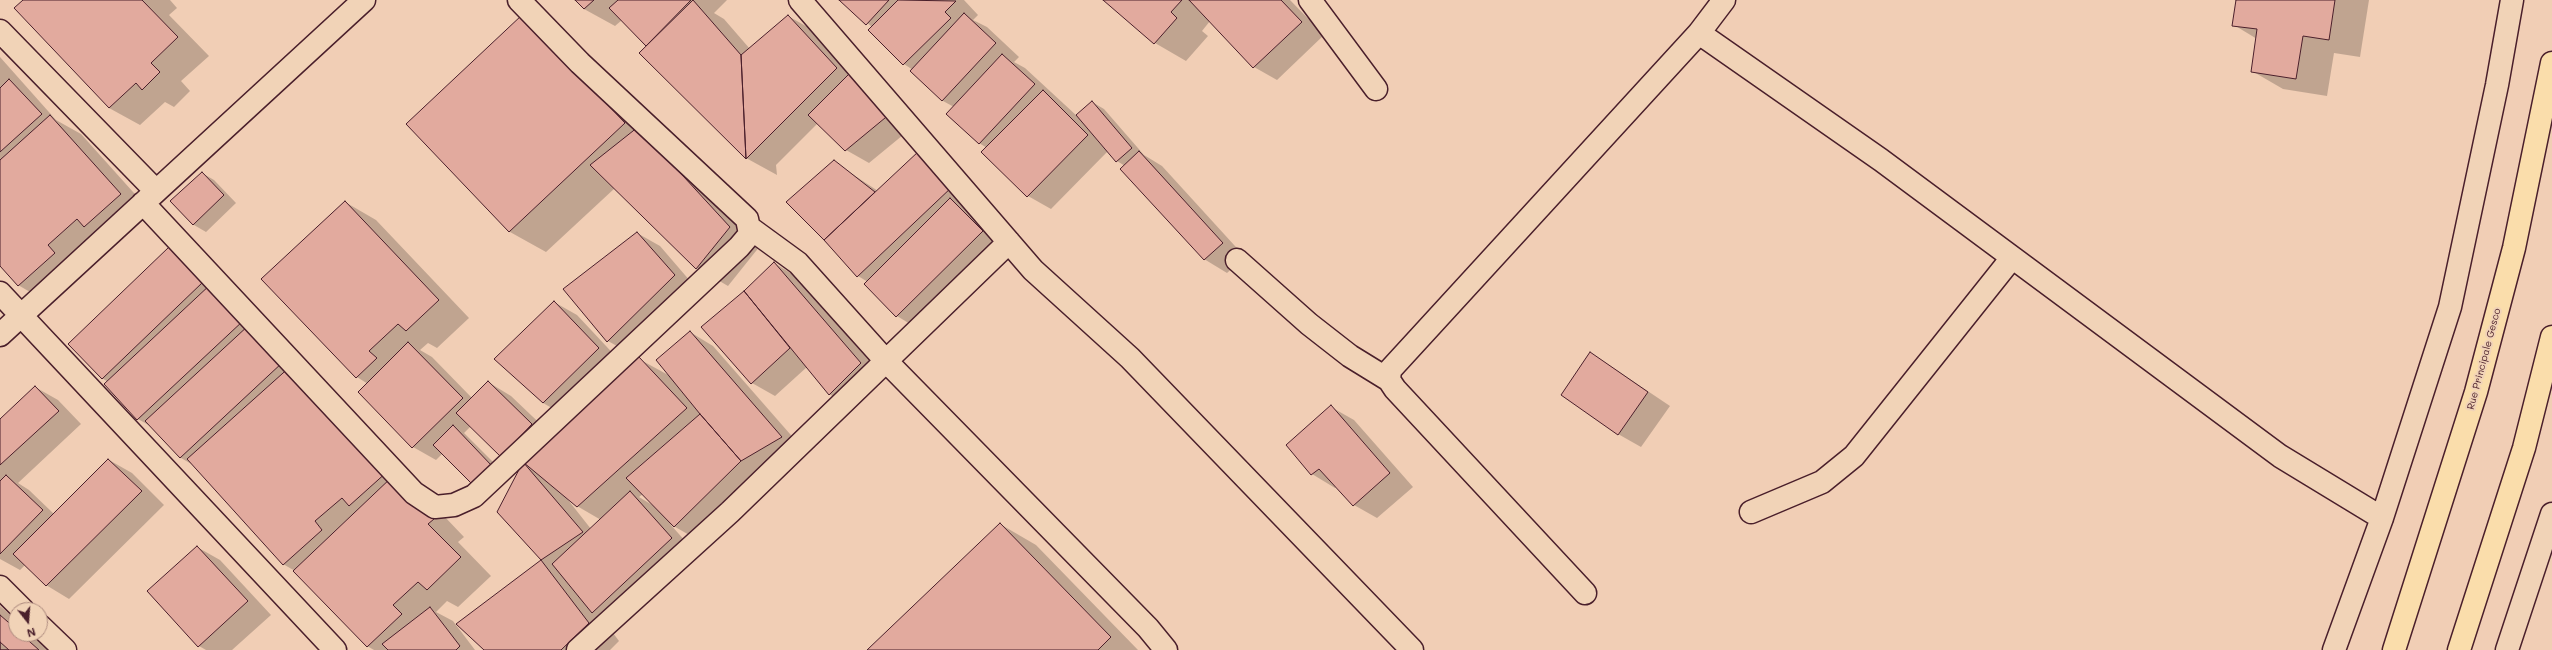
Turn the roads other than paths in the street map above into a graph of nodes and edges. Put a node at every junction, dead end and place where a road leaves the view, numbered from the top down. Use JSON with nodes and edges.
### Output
{"nodes":[{"id":1,"x":364,"y":0,"type":"edge"},
{"id":2,"x":519,"y":0,"type":"edge"},
{"id":3,"x":800,"y":0,"type":"edge"},
{"id":4,"x":1310,"y":0,"type":"edge"},
{"id":5,"x":1724,"y":0,"type":"edge"},
{"id":6,"x":2512,"y":0,"type":"edge"},
{"id":7,"x":0,"y":31,"type":"edge"},
{"id":8,"x":1699,"y":33,"type":"junction"},
{"id":9,"x":2552,"y":63,"type":"edge"},
{"id":10,"x":1376,"y":89,"type":"dead end"},
{"id":11,"x":150,"y":197,"type":"junction"},
{"id":12,"x":750,"y":228,"type":"junction"},
{"id":13,"x":1009,"y":242,"type":"junction"},
{"id":14,"x":2011,"y":258,"type":"junction"},
{"id":15,"x":1237,"y":260,"type":"dead end"},
{"id":16,"x":0,"y":293,"type":"edge"},
{"id":17,"x":22,"y":315,"type":"junction"},
{"id":18,"x":0,"y":335,"type":"edge"},
{"id":19,"x":2552,"y":337,"type":"edge"},
{"id":20,"x":886,"y":361,"type":"junction"},
{"id":21,"x":1389,"y":380,"type":"junction"},
{"id":22,"x":1751,"y":512,"type":"dead end"},
{"id":23,"x":2552,"y":514,"type":"edge"},
{"id":24,"x":2382,"y":518,"type":"junction"},
{"id":25,"x":0,"y":587,"type":"edge"},
{"id":26,"x":1586,"y":593,"type":"dead end"},
{"id":27,"x":15,"y":602,"type":"edge"},
{"id":28,"x":48,"y":634,"type":"edge"},
{"id":29,"x":65,"y":650,"type":"edge"},
{"id":30,"x":335,"y":650,"type":"edge"},
{"id":31,"x":578,"y":650,"type":"edge"},
{"id":32,"x":1166,"y":650,"type":"edge"},
{"id":33,"x":1412,"y":650,"type":"edge"},
{"id":34,"x":2334,"y":650,"type":"edge"},
{"id":35,"x":2394,"y":650,"type":"edge"},
{"id":36,"x":2459,"y":650,"type":"edge"},
{"id":37,"x":2507,"y":650,"type":"edge"}],
"edges":[{"from":1,"to":11,"type":"street"},
{"from":2,"to":12,"type":"street"},
{"from":3,"to":13,"type":"street"},
{"from":4,"to":10,"type":"street"},
{"from":5,"to":8,"type":"street"},
{"from":6,"to":24,"type":"street"},
{"from":7,"to":11,"type":"street"},
{"from":8,"to":14,"type":"street"},
{"from":8,"to":21,"type":"street"},
{"from":9,"to":35,"type":"main road","name":"Rue Principale Gesco"},
{"from":11,"to":12,"type":"street"},
{"from":11,"to":17,"type":"street"},
{"from":12,"to":20,"type":"street"},
{"from":13,"to":20,"type":"street"},
{"from":13,"to":33,"type":"street"},
{"from":14,"to":22,"type":"street"},
{"from":14,"to":24,"type":"street"},
{"from":15,"to":21,"type":"street"},
{"from":16,"to":17,"type":"street"},
{"from":17,"to":18,"type":"street"},
{"from":17,"to":30,"type":"street"},
{"from":19,"to":36,"type":"main road"},
{"from":20,"to":31,"type":"street"},
{"from":20,"to":32,"type":"street"},
{"from":21,"to":26,"type":"street"},
{"from":23,"to":37,"type":"street"},
{"from":24,"to":34,"type":"street"},
{"from":25,"to":27,"type":"street"},
{"from":28,"to":29,"type":"street"}]}
